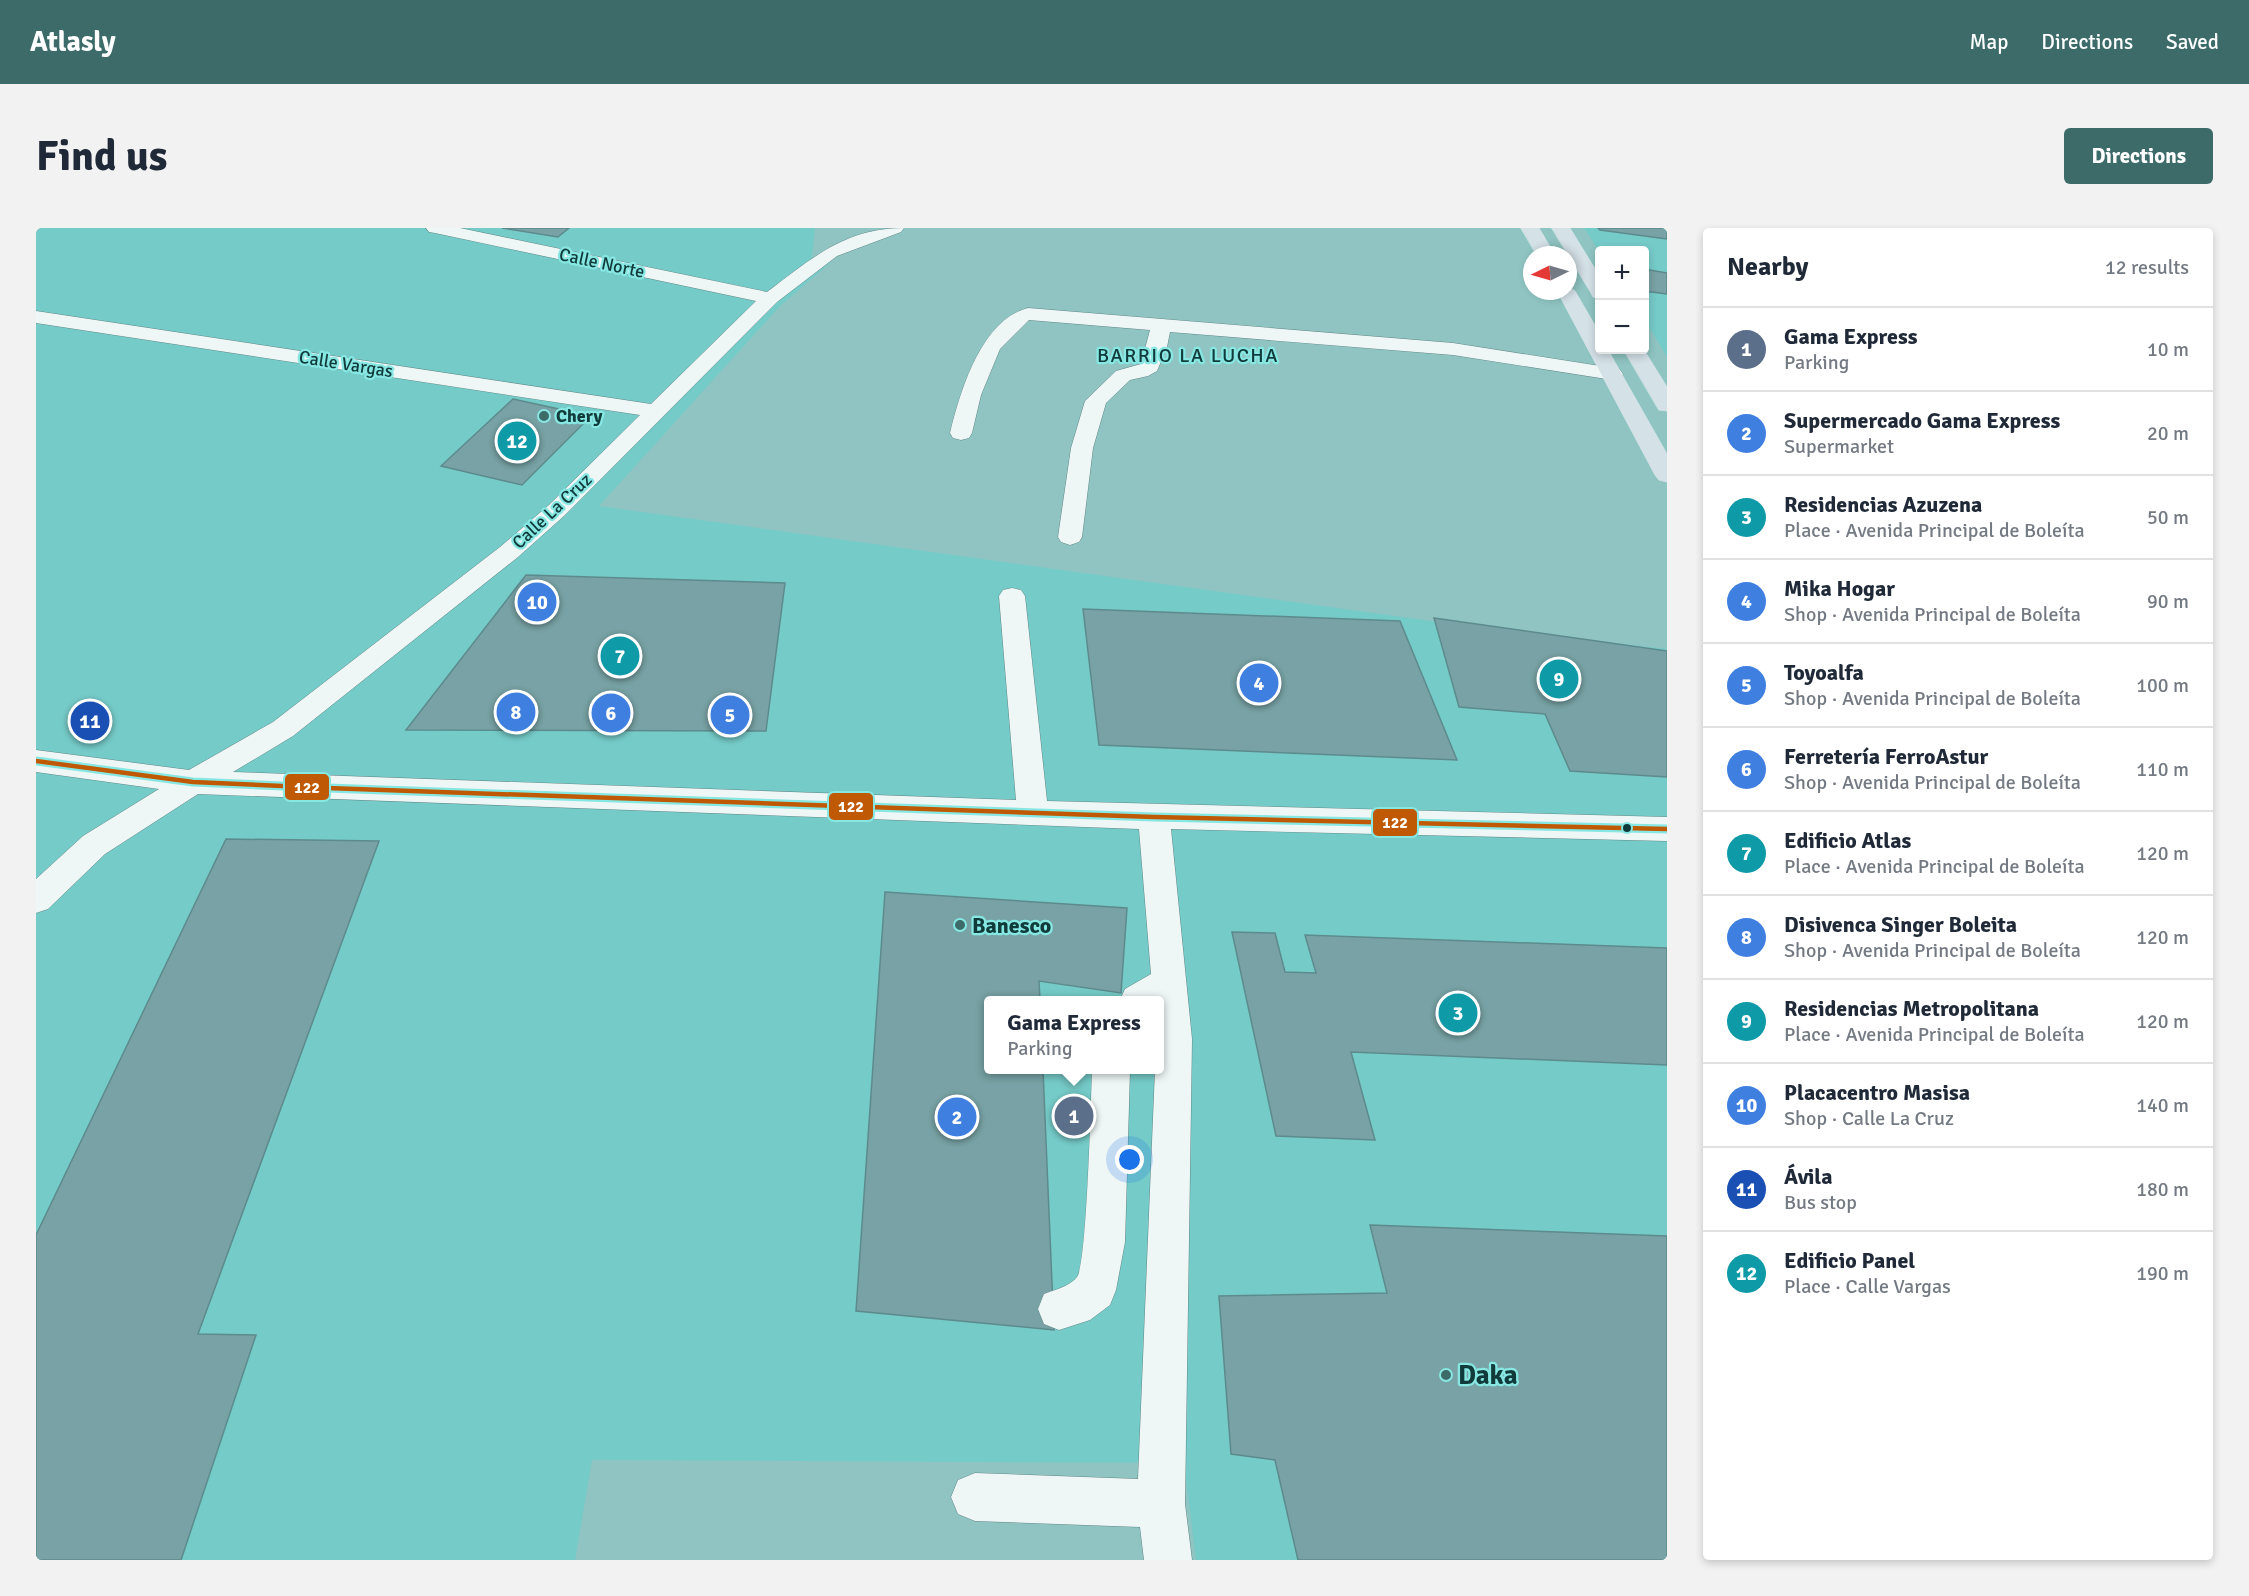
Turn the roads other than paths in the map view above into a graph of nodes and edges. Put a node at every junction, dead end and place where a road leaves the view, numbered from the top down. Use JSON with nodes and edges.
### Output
{"nodes":[{"id":1,"x":435,"y":228,"type":"edge"},
{"id":2,"x":895,"y":228,"type":"edge"},
{"id":3,"x":1530,"y":228,"type":"edge"},
{"id":4,"x":1561,"y":228,"type":"edge"},
{"id":5,"x":1541,"y":246,"type":"edge"},
{"id":6,"x":1595,"y":286,"type":"edge"},
{"id":7,"x":770,"y":298,"type":"junction"},
{"id":8,"x":1571,"y":300,"type":"edge"},
{"id":9,"x":36,"y":317,"type":"edge"},
{"id":10,"x":1161,"y":324,"type":"junction"},
{"id":11,"x":1636,"y":354,"type":"edge"},
{"id":12,"x":1613,"y":374,"type":"junction"},
{"id":13,"x":1667,"y":405,"type":"edge"},
{"id":14,"x":656,"y":411,"type":"junction"},
{"id":15,"x":961,"y":433,"type":"dead end"},
{"id":16,"x":1667,"y":475,"type":"edge"},
{"id":17,"x":1070,"y":537,"type":"dead end"},
{"id":18,"x":1012,"y":596,"type":"dead end"},
{"id":19,"x":36,"y":760,"type":"edge"},
{"id":20,"x":193,"y":782,"type":"junction"},
{"id":21,"x":1033,"y":813,"type":"junction"},
{"id":22,"x":1154,"y":818,"type":"junction"},
{"id":23,"x":1667,"y":830,"type":"edge"},
{"id":24,"x":36,"y":900,"type":"edge"},
{"id":25,"x":1169,"y":981,"type":"junction"},
{"id":26,"x":1145,"y":996,"type":"edge"},
{"id":27,"x":1111,"y":1074,"type":"edge"},
{"id":28,"x":1059,"y":1310,"type":"dead end"},
{"id":29,"x":975,"y":1497,"type":"dead end"},
{"id":30,"x":1161,"y":1504,"type":"junction"},
{"id":31,"x":1168,"y":1560,"type":"edge"}],
"edges":[{"from":1,"to":7,"type":"street","name":"Calle Norte"},
{"from":2,"to":7,"type":"street","name":"Calle La Cruz"},
{"from":3,"to":5,"type":"main road"},
{"from":4,"to":6,"type":"main road"},
{"from":7,"to":14,"type":"street","name":"Calle La Cruz"},
{"from":8,"to":12,"type":"main road"},
{"from":9,"to":14,"type":"street","name":"Calle Vargas"},
{"from":10,"to":12,"type":"street"},
{"from":10,"to":15,"type":"street"},
{"from":10,"to":17,"type":"street"},
{"from":11,"to":13,"type":"main road"},
{"from":12,"to":16,"type":"main road"},
{"from":14,"to":20,"type":"street","name":"Calle La Cruz"},
{"from":18,"to":21,"type":"street"},
{"from":19,"to":20,"type":"street"},
{"from":20,"to":21,"type":"street"},
{"from":20,"to":24,"type":"street","name":"Calle La Cruz"},
{"from":21,"to":22,"type":"street"},
{"from":22,"to":23,"type":"street"},
{"from":22,"to":25,"type":"street"},
{"from":25,"to":26,"type":"street"},
{"from":25,"to":30,"type":"street"},
{"from":27,"to":28,"type":"street"},
{"from":29,"to":30,"type":"street"},
{"from":30,"to":31,"type":"street"}]}
